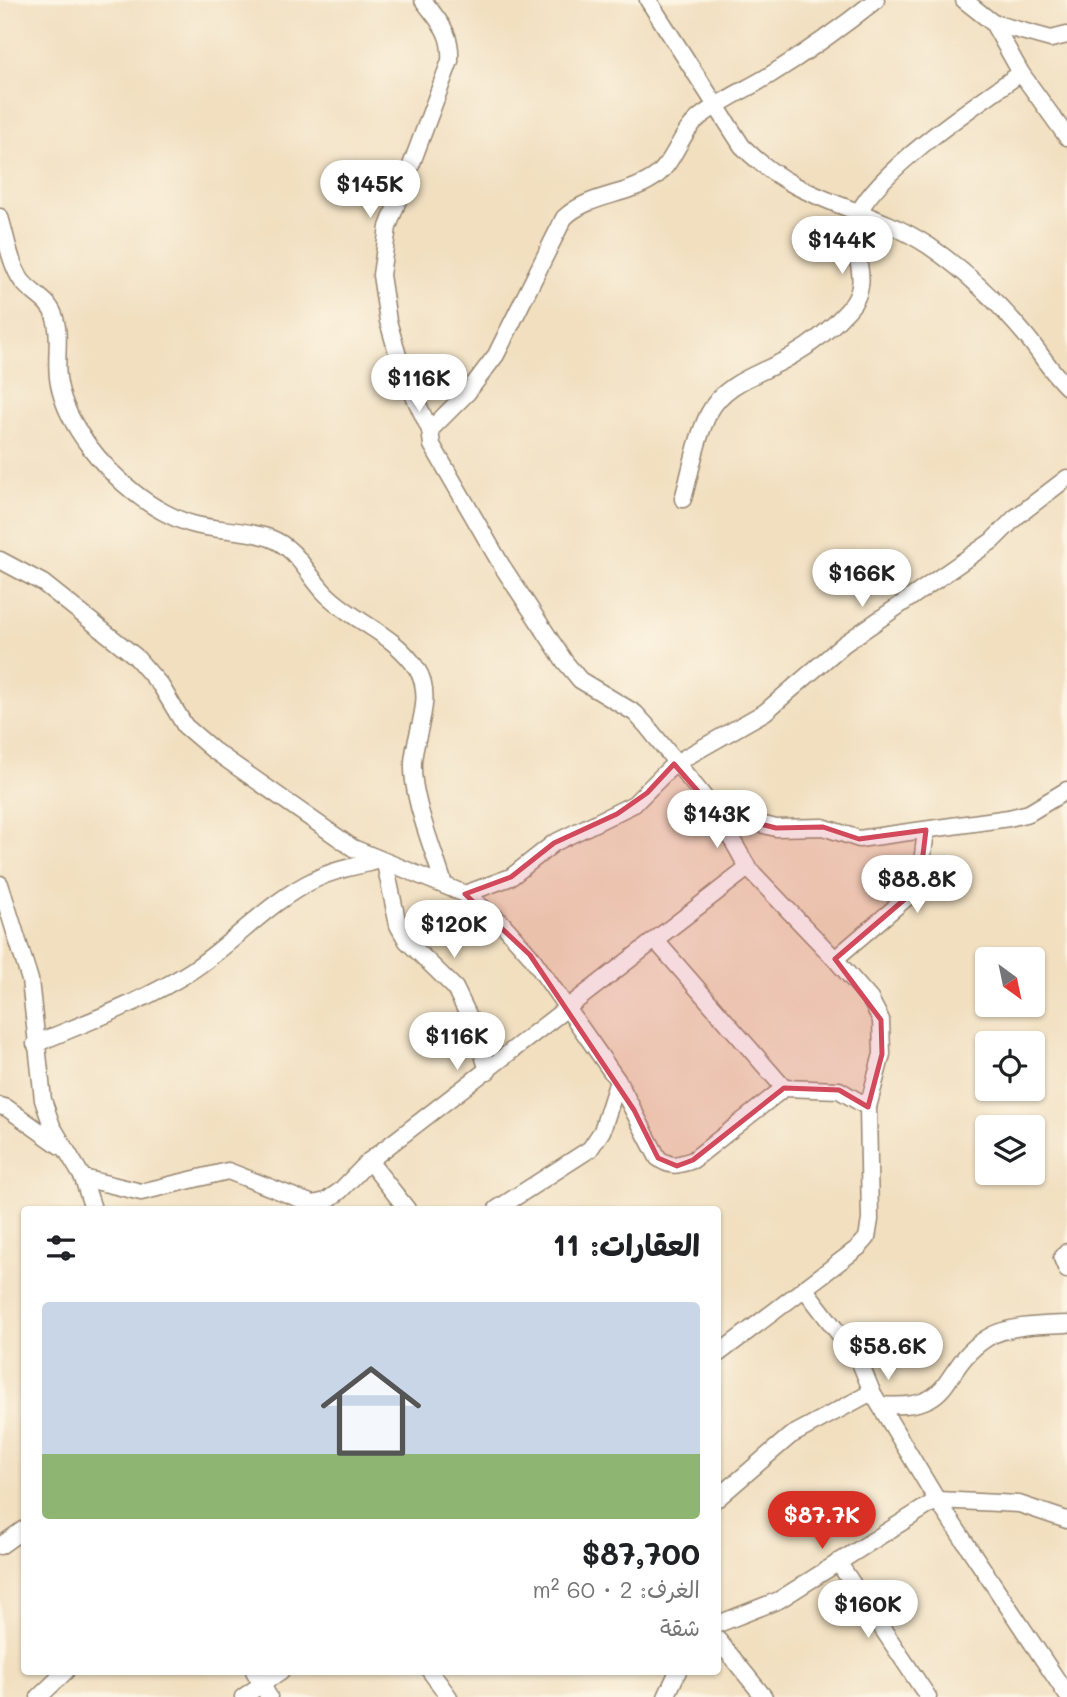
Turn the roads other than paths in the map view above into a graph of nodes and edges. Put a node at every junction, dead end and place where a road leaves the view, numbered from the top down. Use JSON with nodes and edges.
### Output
{"nodes":[{"id":1,"x":423,"y":0,"type":"edge"},
{"id":2,"x":648,"y":0,"type":"edge"},
{"id":3,"x":876,"y":0,"type":"edge"},
{"id":4,"x":964,"y":0,"type":"edge"},
{"id":5,"x":993,"y":23,"type":"junction"},
{"id":6,"x":1067,"y":35,"type":"edge"},
{"id":7,"x":1021,"y":73,"type":"junction"},
{"id":8,"x":717,"y":106,"type":"junction"},
{"id":9,"x":1067,"y":137,"type":"edge"},
{"id":10,"x":858,"y":214,"type":"junction"},
{"id":11,"x":0,"y":216,"type":"edge"},
{"id":12,"x":1067,"y":387,"type":"edge"},
{"id":13,"x":430,"y":430,"type":"junction"},
{"id":14,"x":1067,"y":478,"type":"edge"},
{"id":15,"x":683,"y":499,"type":"dead end"},
{"id":16,"x":0,"y":560,"type":"edge"},
{"id":17,"x":674,"y":764,"type":"junction"},
{"id":18,"x":1067,"y":790,"type":"edge"},
{"id":19,"x":717,"y":814,"type":"junction"},
{"id":20,"x":926,"y":830,"type":"junction"},
{"id":21,"x":382,"y":862,"type":"junction"},
{"id":22,"x":748,"y":868,"type":"junction"},
{"id":23,"x":0,"y":884,"type":"edge"},
{"id":24,"x":444,"y":885,"type":"junction"},
{"id":25,"x":465,"y":894,"type":"junction"},
{"id":26,"x":656,"y":941,"type":"junction"},
{"id":27,"x":835,"y":959,"type":"junction"},
{"id":28,"x":567,"y":1011,"type":"junction"},
{"id":29,"x":35,"y":1044,"type":"junction"},
{"id":30,"x":488,"y":1071,"type":"junction"},
{"id":31,"x":618,"y":1081,"type":"junction"},
{"id":32,"x":784,"y":1088,"type":"junction"},
{"id":33,"x":0,"y":1106,"type":"edge"},
{"id":34,"x":868,"y":1107,"type":"junction"},
{"id":35,"x":68,"y":1152,"type":"junction"},
{"id":36,"x":369,"y":1161,"type":"junction"},
{"id":37,"x":83,"y":1178,"type":"junction"},
{"id":38,"x":92,"y":1206,"type":"edge"},
{"id":39,"x":405,"y":1206,"type":"edge"},
{"id":40,"x":502,"y":1206,"type":"edge"},
{"id":41,"x":1067,"y":1252,"type":"edge"},
{"id":42,"x":1067,"y":1270,"type":"edge"},
{"id":43,"x":804,"y":1288,"type":"junction"},
{"id":44,"x":1067,"y":1324,"type":"edge"},
{"id":45,"x":721,"y":1352,"type":"edge"},
{"id":46,"x":876,"y":1398,"type":"junction"},
{"id":47,"x":721,"y":1495,"type":"edge"},
{"id":48,"x":937,"y":1500,"type":"junction"},
{"id":49,"x":1067,"y":1520,"type":"edge"},
{"id":50,"x":21,"y":1531,"type":"edge"},
{"id":51,"x":0,"y":1546,"type":"edge"},
{"id":52,"x":838,"y":1562,"type":"junction"},
{"id":53,"x":721,"y":1623,"type":"edge"},
{"id":54,"x":721,"y":1644,"type":"edge"},
{"id":55,"x":62,"y":1675,"type":"edge"},
{"id":56,"x":433,"y":1675,"type":"edge"},
{"id":57,"x":676,"y":1675,"type":"edge"},
{"id":58,"x":262,"y":1684,"type":"edge"},
{"id":59,"x":1067,"y":1695,"type":"edge"},
{"id":60,"x":39,"y":1697,"type":"edge"},
{"id":61,"x":243,"y":1697,"type":"edge"},
{"id":62,"x":449,"y":1697,"type":"edge"},
{"id":63,"x":666,"y":1697,"type":"edge"},
{"id":64,"x":764,"y":1697,"type":"edge"},
{"id":65,"x":928,"y":1697,"type":"edge"}],
"edges":[{"from":1,"to":13,"type":"street"},
{"from":2,"to":8,"type":"street"},
{"from":3,"to":8,"type":"street"},
{"from":4,"to":5,"type":"street"},
{"from":5,"to":6,"type":"street"},
{"from":5,"to":7,"type":"street"},
{"from":7,"to":9,"type":"street"},
{"from":7,"to":10,"type":"street"},
{"from":8,"to":10,"type":"street"},
{"from":8,"to":13,"type":"street"},
{"from":10,"to":12,"type":"street"},
{"from":10,"to":15,"type":"street"},
{"from":11,"to":24,"type":"street"},
{"from":13,"to":17,"type":"street"},
{"from":14,"to":17,"type":"street"},
{"from":16,"to":21,"type":"street"},
{"from":17,"to":19,"type":"street"},
{"from":17,"to":25,"type":"street"},
{"from":18,"to":20,"type":"street"},
{"from":19,"to":20,"type":"street"},
{"from":19,"to":22,"type":"street"},
{"from":20,"to":27,"type":"street"},
{"from":21,"to":24,"type":"street"},
{"from":21,"to":29,"type":"street"},
{"from":21,"to":30,"type":"street"},
{"from":22,"to":26,"type":"street"},
{"from":22,"to":27,"type":"street"},
{"from":23,"to":29,"type":"street"},
{"from":24,"to":25,"type":"street"},
{"from":25,"to":28,"type":"street"},
{"from":26,"to":28,"type":"street"},
{"from":26,"to":32,"type":"street"},
{"from":27,"to":34,"type":"street"},
{"from":28,"to":30,"type":"street"},
{"from":28,"to":31,"type":"street"},
{"from":29,"to":35,"type":"street"},
{"from":30,"to":36,"type":"street"},
{"from":31,"to":32,"type":"street"},
{"from":31,"to":40,"type":"street"},
{"from":32,"to":34,"type":"street"},
{"from":33,"to":35,"type":"street"},
{"from":34,"to":43,"type":"street"},
{"from":35,"to":37,"type":"street"},
{"from":36,"to":37,"type":"street"},
{"from":36,"to":39,"type":"street"},
{"from":37,"to":38,"type":"street"},
{"from":41,"to":42,"type":"street"},
{"from":43,"to":45,"type":"street"},
{"from":43,"to":46,"type":"street"},
{"from":44,"to":46,"type":"street"},
{"from":46,"to":47,"type":"street"},
{"from":46,"to":48,"type":"street"},
{"from":48,"to":49,"type":"street"},
{"from":48,"to":52,"type":"street"},
{"from":48,"to":59,"type":"street"},
{"from":50,"to":51,"type":"street"},
{"from":52,"to":53,"type":"street"},
{"from":52,"to":65,"type":"street"},
{"from":54,"to":64,"type":"street"},
{"from":55,"to":60,"type":"street"},
{"from":56,"to":62,"type":"street"},
{"from":57,"to":63,"type":"street"},
{"from":58,"to":61,"type":"street"}]}
